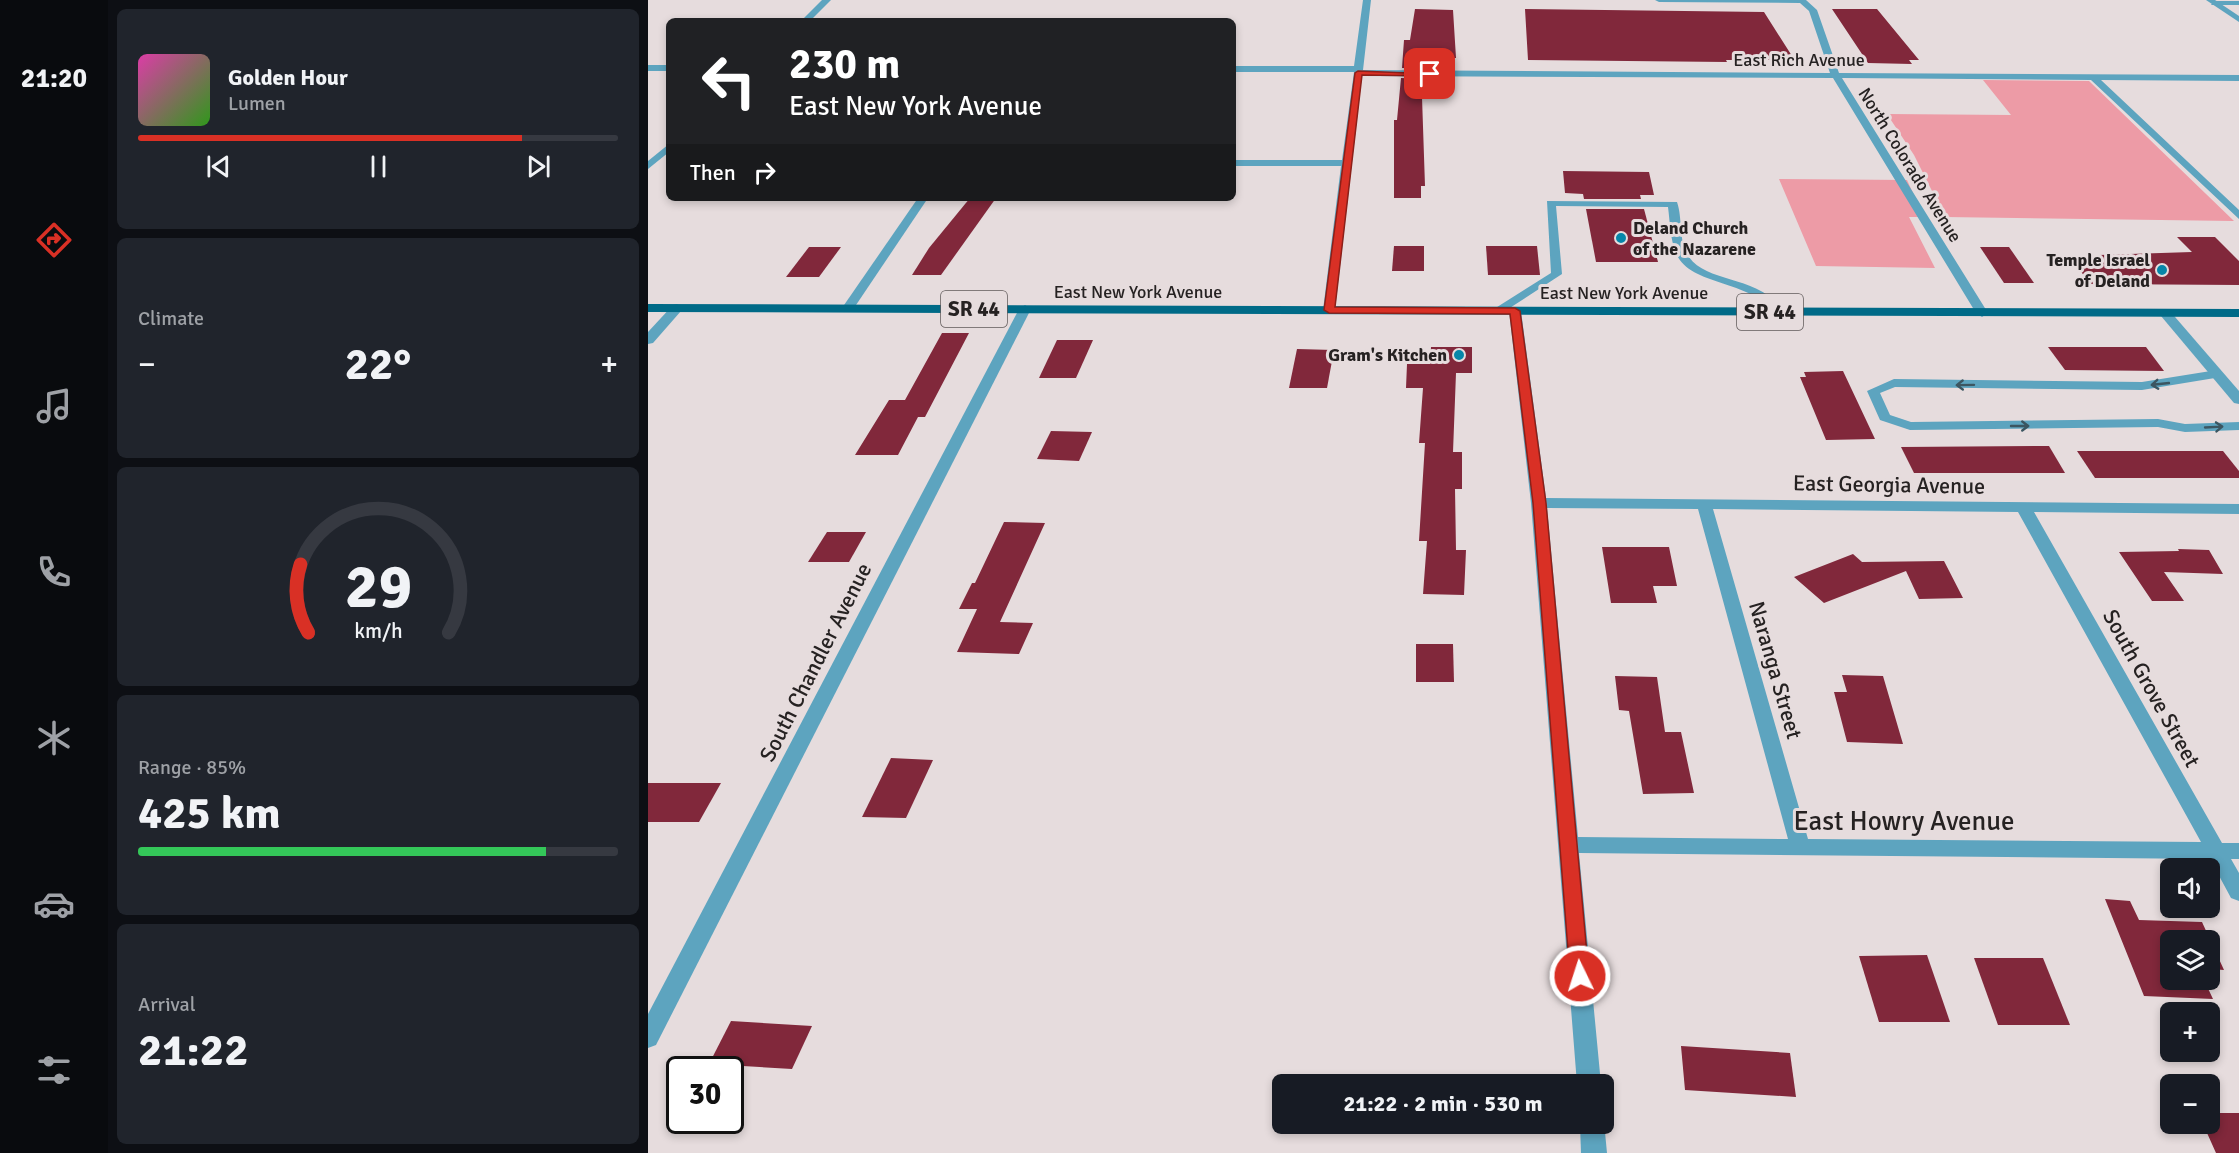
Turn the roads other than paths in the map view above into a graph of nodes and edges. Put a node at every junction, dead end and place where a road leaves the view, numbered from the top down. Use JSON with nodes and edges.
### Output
{"nodes":[{"id":1,"x":827,"y":0,"type":"edge"},
{"id":2,"x":1367,"y":0,"type":"edge"},
{"id":3,"x":1659,"y":0,"type":"edge"},
{"id":4,"x":1802,"y":0,"type":"edge"},
{"id":5,"x":2212,"y":2,"type":"edge"},
{"id":6,"x":2239,"y":3,"type":"edge"},
{"id":7,"x":808,"y":18,"type":"edge"},
{"id":8,"x":2239,"y":20,"type":"edge"},
{"id":9,"x":648,"y":68,"type":"edge"},
{"id":10,"x":666,"y":68,"type":"edge"},
{"id":11,"x":1236,"y":69,"type":"edge"},
{"id":12,"x":1358,"y":71,"type":"junction"},
{"id":13,"x":1836,"y":76,"type":"junction"},
{"id":14,"x":2094,"y":78,"type":"junction"},
{"id":15,"x":2239,"y":78,"type":"edge"},
{"id":16,"x":666,"y":149,"type":"edge"},
{"id":17,"x":650,"y":162,"type":"edge"},
{"id":18,"x":1236,"y":163,"type":"edge"},
{"id":19,"x":1347,"y":163,"type":"junction"},
{"id":20,"x":920,"y":201,"type":"edge"},
{"id":21,"x":2239,"y":216,"type":"edge"},
{"id":22,"x":648,"y":308,"type":"edge"},
{"id":23,"x":677,"y":308,"type":"junction"},
{"id":24,"x":848,"y":308,"type":"junction"},
{"id":25,"x":1025,"y":309,"type":"junction"},
{"id":26,"x":1329,"y":310,"type":"junction"},
{"id":27,"x":1506,"y":311,"type":"junction"},
{"id":28,"x":1779,"y":312,"type":"junction"},
{"id":29,"x":1982,"y":313,"type":"junction"},
{"id":30,"x":2165,"y":313,"type":"junction"},
{"id":31,"x":2239,"y":314,"type":"edge"},
{"id":32,"x":648,"y":340,"type":"edge"},
{"id":33,"x":2217,"y":374,"type":"junction"},
{"id":34,"x":2239,"y":400,"type":"edge"},
{"id":35,"x":2239,"y":426,"type":"edge"},
{"id":36,"x":1539,"y":503,"type":"junction"},
{"id":37,"x":1704,"y":504,"type":"junction"},
{"id":38,"x":2023,"y":507,"type":"junction"},
{"id":39,"x":2239,"y":509,"type":"edge"},
{"id":40,"x":1569,"y":845,"type":"junction"},
{"id":41,"x":1801,"y":849,"type":"junction"},
{"id":42,"x":2217,"y":851,"type":"junction"},
{"id":43,"x":2239,"y":851,"type":"edge"},
{"id":44,"x":2239,"y":892,"type":"edge"},
{"id":45,"x":648,"y":1037,"type":"edge"},
{"id":46,"x":1587,"y":1074,"type":"edge"},
{"id":47,"x":1593,"y":1134,"type":"edge"},
{"id":48,"x":1594,"y":1153,"type":"edge"}],
"edges":[{"from":1,"to":7,"type":"street"},
{"from":2,"to":12,"type":"street"},
{"from":3,"to":4,"type":"street"},
{"from":4,"to":13,"type":"street","name":"North Colorado Avenue"},
{"from":5,"to":6,"type":"lane"},
{"from":5,"to":8,"type":"street"},
{"from":9,"to":10,"type":"street"},
{"from":11,"to":12,"type":"street","name":"East Rich Avenue"},
{"from":12,"to":13,"type":"street","name":"East Rich Avenue"},
{"from":12,"to":19,"type":"street"},
{"from":13,"to":14,"type":"street","name":"East Rich Avenue"},
{"from":13,"to":29,"type":"street","name":"North Colorado Avenue"},
{"from":14,"to":15,"type":"street","name":"East Rich Avenue"},
{"from":14,"to":21,"type":"street"},
{"from":16,"to":17,"type":"street"},
{"from":18,"to":19,"type":"street"},
{"from":19,"to":26,"type":"street"},
{"from":20,"to":24,"type":"street"},
{"from":22,"to":23,"type":"main road","name":"East New York Avenue","number":"SR 44"},
{"from":23,"to":24,"type":"main road","name":"East New York Avenue","number":"SR 44"},
{"from":23,"to":32,"type":"street"},
{"from":24,"to":25,"type":"main road","name":"East New York Avenue","number":"SR 44"},
{"from":25,"to":26,"type":"main road","name":"East New York Avenue","number":"SR 44"},
{"from":25,"to":45,"type":"street","name":"South Chandler Avenue"},
{"from":26,"to":27,"type":"main road","name":"East New York Avenue","number":"SR 44"},
{"from":27,"to":28,"type":"main road","name":"East New York Avenue","number":"SR 44"},
{"from":27,"to":28,"type":"lane"},
{"from":27,"to":36,"type":"street"},
{"from":28,"to":29,"type":"main road","name":"East New York Avenue","number":"SR 44"},
{"from":29,"to":30,"type":"main road","name":"East New York Avenue","number":"SR 44"},
{"from":30,"to":31,"type":"main road","name":"East New York Avenue","number":"SR 44"},
{"from":30,"to":33,"type":"street"},
{"from":33,"to":34,"type":"street"},
{"from":33,"to":35,"type":"lane","one_way":true},
{"from":36,"to":37,"type":"street","name":"East Georgia Avenue"},
{"from":36,"to":40,"type":"street"},
{"from":37,"to":38,"type":"street","name":"East Georgia Avenue"},
{"from":37,"to":41,"type":"street","name":"Naranga Street"},
{"from":38,"to":39,"type":"street","name":"East Georgia Avenue"},
{"from":38,"to":42,"type":"street","name":"South Grove Street"},
{"from":40,"to":41,"type":"street","name":"East Howry Avenue"},
{"from":40,"to":46,"type":"street"},
{"from":41,"to":42,"type":"street","name":"East Howry Avenue"},
{"from":42,"to":43,"type":"street","name":"East Howry Avenue"},
{"from":42,"to":44,"type":"street","name":"South Grove Street"},
{"from":47,"to":48,"type":"street"}]}
